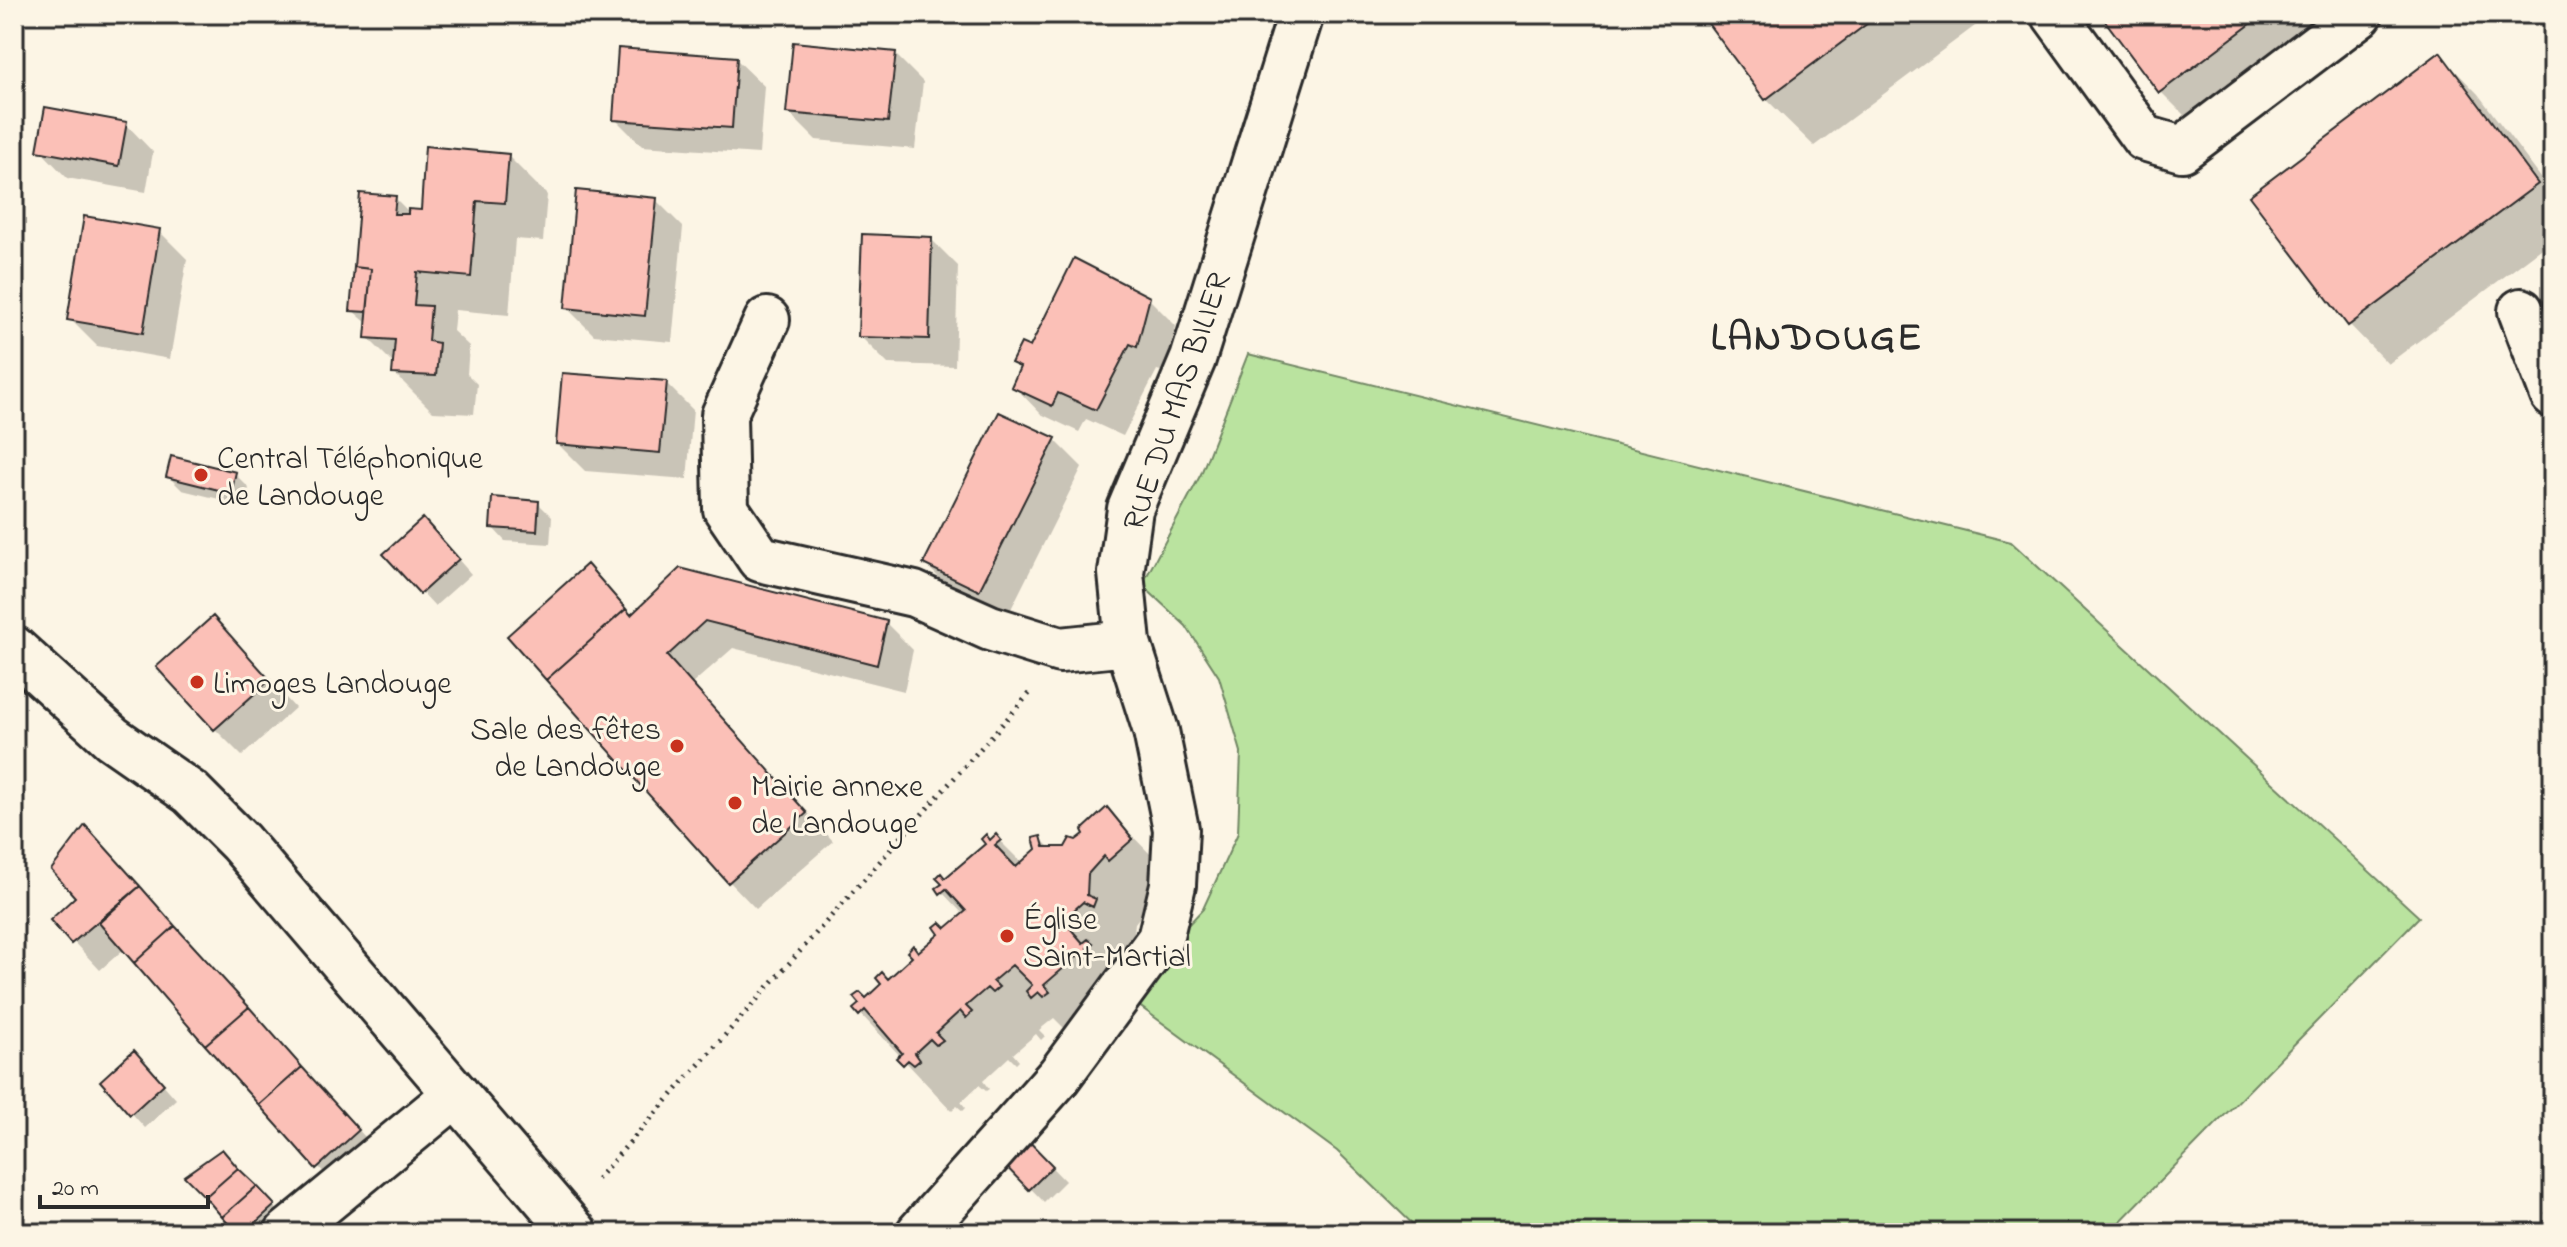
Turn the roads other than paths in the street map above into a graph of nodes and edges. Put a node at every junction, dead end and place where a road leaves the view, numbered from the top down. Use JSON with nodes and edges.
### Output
{"nodes":[{"id":1,"x":1301,"y":14,"type":"edge"},
{"id":2,"x":2054,"y":14,"type":"edge"},
{"id":3,"x":2360,"y":14,"type":"edge"},
{"id":4,"x":2521,"y":311,"type":"dead end"},
{"id":5,"x":767,"y":320,"type":"dead end"},
{"id":6,"x":2553,"y":395,"type":"edge"},
{"id":7,"x":1128,"y":643,"type":"junction"},
{"id":8,"x":14,"y":649,"type":"edge"},
{"id":9,"x":456,"y":1094,"type":"junction"},
{"id":10,"x":568,"y":1226,"type":"edge"},
{"id":11,"x":287,"y":1233,"type":"edge"},
{"id":12,"x":919,"y":1233,"type":"edge"}],
"edges":[{"from":1,"to":7,"type":"street","name":"RUE DU MAS BILIER"},
{"from":2,"to":3,"type":"street"},
{"from":4,"to":6,"type":"street"},
{"from":5,"to":7,"type":"street"},
{"from":7,"to":12,"type":"street","name":"RUE DU MAS BILIER"},
{"from":8,"to":9,"type":"street"},
{"from":9,"to":10,"type":"street"},
{"from":9,"to":11,"type":"street"}]}
